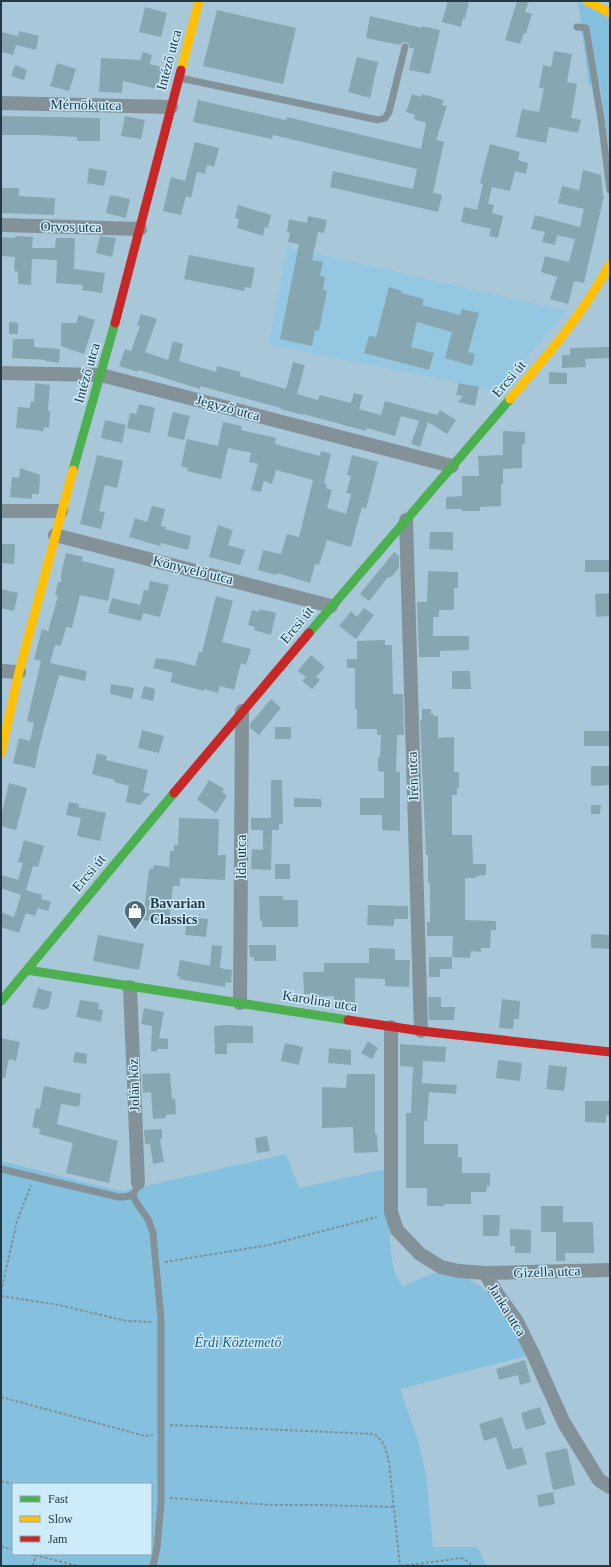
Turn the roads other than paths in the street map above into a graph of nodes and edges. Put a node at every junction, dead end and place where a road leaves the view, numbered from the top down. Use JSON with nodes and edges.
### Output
{"nodes":[{"id":1,"x":199,"y":1,"type":"edge"},
{"id":2,"x":587,"y":1,"type":"edge"},
{"id":3,"x":610,"y":13,"type":"edge"},
{"id":4,"x":577,"y":27,"type":"dead end"},
{"id":5,"x":405,"y":47,"type":"dead end"},
{"id":6,"x":180,"y":78,"type":"junction"},
{"id":7,"x":1,"y":103,"type":"edge"},
{"id":8,"x":171,"y":107,"type":"junction"},
{"id":9,"x":610,"y":190,"type":"edge"},
{"id":10,"x":1,"y":225,"type":"edge"},
{"id":11,"x":140,"y":229,"type":"junction"},
{"id":12,"x":610,"y":264,"type":"edge"},
{"id":13,"x":1,"y":373,"type":"edge"},
{"id":14,"x":101,"y":374,"type":"junction"},
{"id":15,"x":452,"y":466,"type":"junction"},
{"id":16,"x":1,"y":511,"type":"edge"},
{"id":17,"x":61,"y":511,"type":"junction"},
{"id":18,"x":406,"y":520,"type":"junction"},
{"id":19,"x":55,"y":535,"type":"junction"},
{"id":20,"x":331,"y":606,"type":"junction"},
{"id":21,"x":1,"y":671,"type":"edge"},
{"id":22,"x":19,"y":672,"type":"junction"},
{"id":23,"x":242,"y":711,"type":"junction"},
{"id":24,"x":1,"y":753,"type":"edge"},
{"id":25,"x":27,"y":970,"type":"junction"},
{"id":26,"x":130,"y":987,"type":"junction"},
{"id":27,"x":1,"y":1001,"type":"edge"},
{"id":28,"x":240,"y":1003,"type":"junction"},
{"id":29,"x":391,"y":1027,"type":"junction"},
{"id":30,"x":421,"y":1031,"type":"junction"},
{"id":31,"x":610,"y":1052,"type":"edge"},
{"id":32,"x":1,"y":1169,"type":"edge"},
{"id":33,"x":136,"y":1189,"type":"junction"},
{"id":34,"x":610,"y":1270,"type":"edge"},
{"id":35,"x":485,"y":1273,"type":"junction"},
{"id":36,"x":610,"y":1486,"type":"edge"},
{"id":37,"x":153,"y":1566,"type":"edge"}],
"edges":[{"from":1,"to":6,"type":"street","name":"Intéző utca"},
{"from":2,"to":3,"type":"street"},
{"from":4,"to":9,"type":"lane"},
{"from":5,"to":6,"type":"lane"},
{"from":6,"to":8,"type":"street","name":"Intéző utca"},
{"from":7,"to":8,"type":"street","name":"Mérnök utca"},
{"from":8,"to":11,"type":"street","name":"Intéző utca"},
{"from":10,"to":11,"type":"street","name":"Orvos utca"},
{"from":11,"to":14,"type":"street","name":"Intéző utca"},
{"from":12,"to":15,"type":"street","name":"Ercsi út"},
{"from":13,"to":14,"type":"street","name":"Jegyző utca"},
{"from":14,"to":15,"type":"street","name":"Jegyző utca"},
{"from":14,"to":17,"type":"street","name":"Intéző utca"},
{"from":15,"to":18,"type":"street","name":"Ercsi út"},
{"from":16,"to":17,"type":"street"},
{"from":17,"to":19,"type":"street","name":"Intéző utca"},
{"from":18,"to":20,"type":"street","name":"Ercsi út"},
{"from":18,"to":30,"type":"street","name":"Irén utca"},
{"from":19,"to":20,"type":"street","name":"Könyvelő utca"},
{"from":19,"to":22,"type":"street","name":"Intéző utca"},
{"from":20,"to":23,"type":"street","name":"Ercsi út"},
{"from":21,"to":22,"type":"street"},
{"from":22,"to":24,"type":"street","name":"Intéző utca"},
{"from":23,"to":25,"type":"street","name":"Ercsi út"},
{"from":23,"to":28,"type":"street","name":"Ida utca"},
{"from":25,"to":26,"type":"street","name":"Karolina utca"},
{"from":25,"to":27,"type":"street","name":"Ercsi út"},
{"from":26,"to":28,"type":"street","name":"Karolina utca"},
{"from":26,"to":33,"type":"street","name":"Jolán köz"},
{"from":28,"to":29,"type":"street","name":"Karolina utca"},
{"from":29,"to":30,"type":"street","name":"Karolina utca"},
{"from":29,"to":35,"type":"street","name":"Janka utca"},
{"from":30,"to":31,"type":"street","name":"Karolina utca"},
{"from":32,"to":33,"type":"lane"},
{"from":33,"to":37,"type":"lane"},
{"from":34,"to":35,"type":"street","name":"Gizella utca"},
{"from":35,"to":36,"type":"street","name":"Janka utca"}]}
